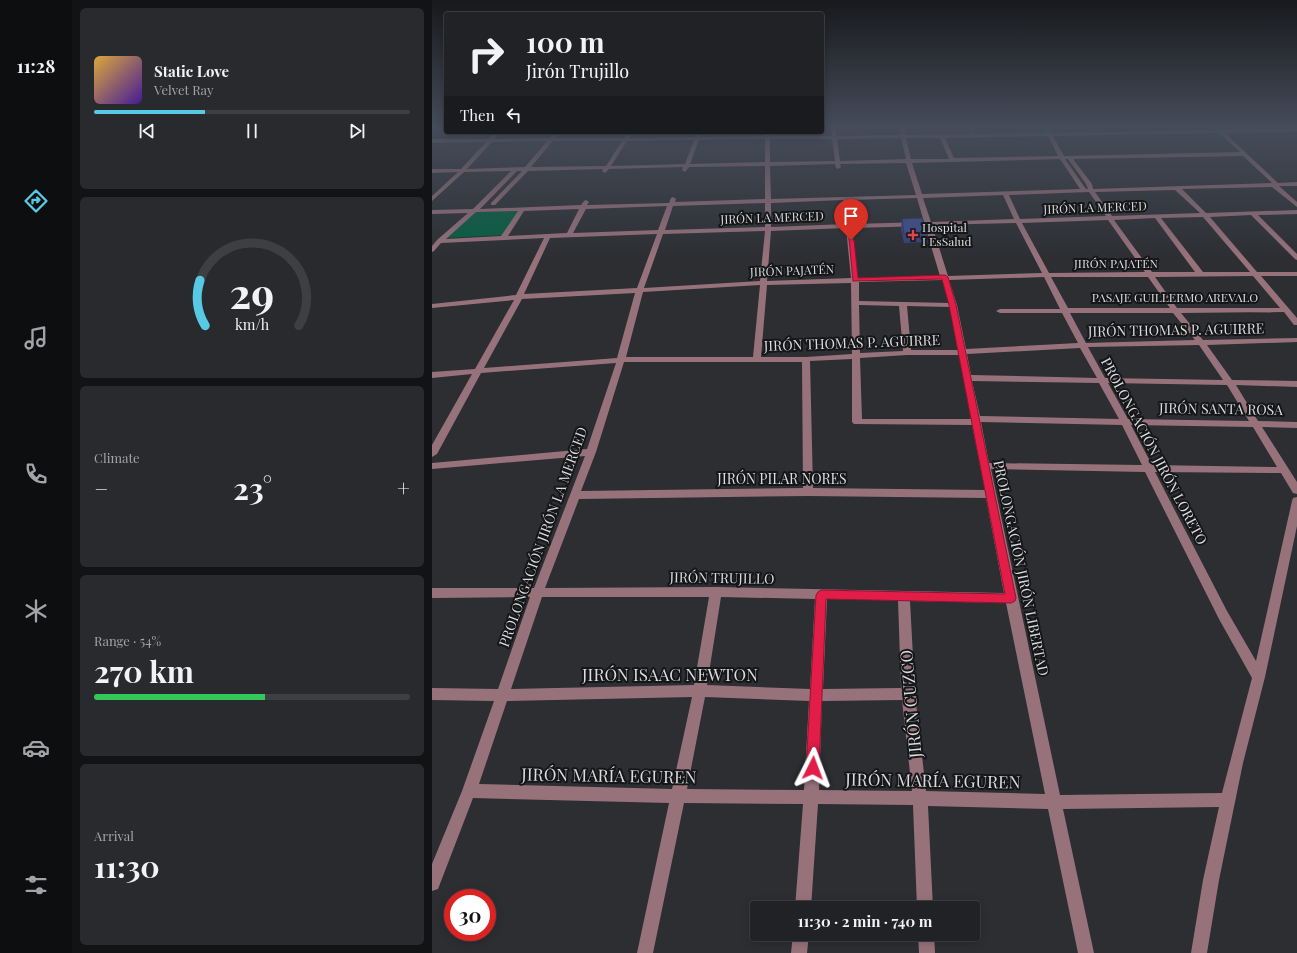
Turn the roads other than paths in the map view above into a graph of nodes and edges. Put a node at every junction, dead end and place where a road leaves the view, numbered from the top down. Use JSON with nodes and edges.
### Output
{"nodes":[{"id":1,"x":490,"y":170,"type":"edge"},
{"id":2,"x":515,"y":170,"type":"edge"},
{"id":3,"x":517,"y":170,"type":"edge"},
{"id":4,"x":566,"y":170,"type":"edge"},
{"id":5,"x":766,"y":170,"type":"edge"},
{"id":6,"x":911,"y":170,"type":"edge"},
{"id":7,"x":1069,"y":170,"type":"edge"},
{"id":8,"x":1078,"y":170,"type":"edge"},
{"id":9,"x":1261,"y":170,"type":"edge"},
{"id":10,"x":432,"y":171,"type":"edge"},
{"id":11,"x":462,"y":171,"type":"junction"},
{"id":12,"x":524,"y":172,"type":"junction"},
{"id":13,"x":1297,"y":184,"type":"edge"},
{"id":14,"x":1078,"y":185,"type":"junction"},
{"id":15,"x":1276,"y":185,"type":"junction"},
{"id":16,"x":1176,"y":188,"type":"junction"},
{"id":17,"x":1088,"y":189,"type":"junction"},
{"id":18,"x":919,"y":194,"type":"junction"},
{"id":19,"x":1005,"y":194,"type":"junction"},
{"id":20,"x":433,"y":197,"type":"edge"},
{"id":21,"x":767,"y":199,"type":"junction"},
{"id":22,"x":846,"y":200,"type":"junction"},
{"id":23,"x":672,"y":202,"type":"junction"},
{"id":24,"x":493,"y":204,"type":"junction"},
{"id":25,"x":585,"y":205,"type":"junction"},
{"id":26,"x":1297,"y":206,"type":"edge"},
{"id":27,"x":522,"y":209,"type":"junction"},
{"id":28,"x":475,"y":210,"type":"junction"},
{"id":29,"x":432,"y":212,"type":"edge"},
{"id":30,"x":1297,"y":212,"type":"edge"},
{"id":31,"x":1253,"y":214,"type":"junction"},
{"id":32,"x":1205,"y":215,"type":"junction"},
{"id":33,"x":1156,"y":216,"type":"junction"},
{"id":34,"x":1110,"y":218,"type":"junction"},
{"id":35,"x":1018,"y":221,"type":"junction"},
{"id":36,"x":928,"y":224,"type":"junction"},
{"id":37,"x":849,"y":226,"type":"junction"},
{"id":38,"x":768,"y":229,"type":"junction"},
{"id":39,"x":660,"y":233,"type":"junction"},
{"id":40,"x":569,"y":235,"type":"junction"},
{"id":41,"x":548,"y":236,"type":"junction"},
{"id":42,"x":504,"y":237,"type":"junction"},
{"id":43,"x":436,"y":243,"type":"edge"},
{"id":44,"x":432,"y":250,"type":"edge"},
{"id":45,"x":1297,"y":258,"type":"edge"},
{"id":46,"x":1255,"y":274,"type":"junction"},
{"id":47,"x":1297,"y":274,"type":"edge"},
{"id":48,"x":1046,"y":275,"type":"junction"},
{"id":49,"x":1151,"y":275,"type":"junction"},
{"id":50,"x":1201,"y":275,"type":"junction"},
{"id":51,"x":945,"y":277,"type":"junction"},
{"id":52,"x":855,"y":280,"type":"junction"},
{"id":53,"x":764,"y":283,"type":"junction"},
{"id":54,"x":640,"y":289,"type":"junction"},
{"id":55,"x":519,"y":297,"type":"junction"},
{"id":56,"x":855,"y":303,"type":"junction"},
{"id":57,"x":902,"y":305,"type":"junction"},
{"id":58,"x":953,"y":305,"type":"junction"},
{"id":59,"x":432,"y":306,"type":"edge"},
{"id":60,"x":1064,"y":310,"type":"junction"},
{"id":61,"x":1175,"y":310,"type":"junction"},
{"id":62,"x":1286,"y":310,"type":"junction"},
{"id":63,"x":1000,"y":311,"type":"dead end"},
{"id":64,"x":1297,"y":323,"type":"edge"},
{"id":65,"x":1297,"y":340,"type":"edge"},
{"id":66,"x":1201,"y":342,"type":"junction"},
{"id":67,"x":1083,"y":345,"type":"junction"},
{"id":68,"x":961,"y":352,"type":"junction"},
{"id":69,"x":907,"y":353,"type":"junction"},
{"id":70,"x":856,"y":357,"type":"junction"},
{"id":71,"x":806,"y":359,"type":"junction"},
{"id":72,"x":621,"y":360,"type":"junction"},
{"id":73,"x":757,"y":360,"type":"junction"},
{"id":74,"x":478,"y":370,"type":"junction"},
{"id":75,"x":432,"y":375,"type":"edge"},
{"id":76,"x":968,"y":378,"type":"junction"},
{"id":77,"x":1102,"y":380,"type":"junction"},
{"id":78,"x":1229,"y":382,"type":"junction"},
{"id":79,"x":1297,"y":384,"type":"edge"},
{"id":80,"x":976,"y":420,"type":"junction"},
{"id":81,"x":1125,"y":422,"type":"junction"},
{"id":82,"x":1255,"y":423,"type":"junction"},
{"id":83,"x":1297,"y":425,"type":"edge"},
{"id":84,"x":591,"y":452,"type":"junction"},
{"id":85,"x":432,"y":454,"type":"edge"},
{"id":86,"x":432,"y":466,"type":"edge"},
{"id":87,"x":984,"y":466,"type":"junction"},
{"id":88,"x":1148,"y":469,"type":"junction"},
{"id":89,"x":1284,"y":470,"type":"junction"},
{"id":90,"x":1297,"y":490,"type":"edge"},
{"id":91,"x":808,"y":492,"type":"junction"},
{"id":92,"x":990,"y":494,"type":"junction"},
{"id":93,"x":574,"y":495,"type":"junction"},
{"id":94,"x":1297,"y":501,"type":"edge"},
{"id":95,"x":538,"y":592,"type":"junction"},
{"id":96,"x":716,"y":592,"type":"junction"},
{"id":97,"x":433,"y":595,"type":"edge"},
{"id":98,"x":821,"y":595,"type":"junction"},
{"id":99,"x":904,"y":595,"type":"junction"},
{"id":100,"x":1011,"y":598,"type":"junction"},
{"id":101,"x":1259,"y":677,"type":"junction"},
{"id":102,"x":700,"y":691,"type":"junction"},
{"id":103,"x":432,"y":694,"type":"edge"},
{"id":104,"x":908,"y":694,"type":"junction"},
{"id":105,"x":502,"y":695,"type":"junction"},
{"id":106,"x":817,"y":695,"type":"junction"},
{"id":107,"x":469,"y":791,"type":"junction"},
{"id":108,"x":677,"y":796,"type":"junction"},
{"id":109,"x":811,"y":797,"type":"junction"},
{"id":110,"x":920,"y":798,"type":"junction"},
{"id":111,"x":1228,"y":800,"type":"junction"},
{"id":112,"x":1054,"y":802,"type":"junction"},
{"id":113,"x":432,"y":883,"type":"edge"},
{"id":114,"x":804,"y":901,"type":"edge"},
{"id":115,"x":925,"y":901,"type":"edge"},
{"id":116,"x":800,"y":941,"type":"edge"},
{"id":117,"x":926,"y":941,"type":"edge"},
{"id":118,"x":645,"y":953,"type":"edge"},
{"id":119,"x":799,"y":953,"type":"edge"},
{"id":120,"x":927,"y":953,"type":"edge"},
{"id":121,"x":1086,"y":953,"type":"edge"},
{"id":122,"x":1199,"y":953,"type":"edge"}],
"edges":[{"from":1,"to":11,"type":"street"},
{"from":2,"to":28,"type":"street"},
{"from":3,"to":12,"type":"street"},
{"from":4,"to":12,"type":"street"},
{"from":5,"to":21,"type":"street"},
{"from":6,"to":18,"type":"street","name":"PROLONGACIÓN JIRÓN LIBERTAD"},
{"from":7,"to":14,"type":"street"},
{"from":8,"to":17,"type":"street"},
{"from":9,"to":15,"type":"street"},
{"from":10,"to":11,"type":"street"},
{"from":11,"to":20,"type":"street"},
{"from":12,"to":24,"type":"street"},
{"from":13,"to":15,"type":"street"},
{"from":14,"to":17,"type":"street"},
{"from":14,"to":18,"type":"street"},
{"from":15,"to":16,"type":"street"},
{"from":15,"to":26,"type":"street"},
{"from":16,"to":17,"type":"street"},
{"from":16,"to":32,"type":"street"},
{"from":17,"to":19,"type":"street"},
{"from":17,"to":34,"type":"street"},
{"from":18,"to":19,"type":"street"},
{"from":18,"to":21,"type":"street"},
{"from":18,"to":22,"type":"street"},
{"from":18,"to":36,"type":"street","name":"PROLONGACIÓN JIRÓN LIBERTAD"},
{"from":19,"to":35,"type":"street","name":"PROLONGACIÓN JIRÓN LORETO"},
{"from":21,"to":22,"type":"street"},
{"from":21,"to":23,"type":"street"},
{"from":21,"to":38,"type":"street"},
{"from":22,"to":37,"type":"street"},
{"from":23,"to":25,"type":"street"},
{"from":23,"to":39,"type":"street","name":"PROLONGACIÓN JIRÓN LA MERCED"},
{"from":24,"to":25,"type":"street"},
{"from":24,"to":28,"type":"street"},
{"from":25,"to":27,"type":"street"},
{"from":25,"to":40,"type":"street"},
{"from":27,"to":28,"type":"street"},
{"from":27,"to":42,"type":"street"},
{"from":28,"to":29,"type":"street"},
{"from":28,"to":43,"type":"street"},
{"from":30,"to":31,"type":"street","name":"JIRÓN LA MERCED"},
{"from":31,"to":32,"type":"street","name":"JIRÓN LA MERCED"},
{"from":31,"to":45,"type":"street"},
{"from":32,"to":33,"type":"street","name":"JIRÓN LA MERCED"},
{"from":32,"to":46,"type":"street"},
{"from":33,"to":34,"type":"street","name":"JIRÓN LA MERCED"},
{"from":33,"to":50,"type":"street"},
{"from":34,"to":35,"type":"street","name":"JIRÓN LA MERCED"},
{"from":34,"to":49,"type":"street"},
{"from":35,"to":36,"type":"street","name":"JIRÓN LA MERCED"},
{"from":35,"to":48,"type":"street","name":"PROLONGACIÓN JIRÓN LORETO"},
{"from":36,"to":37,"type":"street","name":"JIRÓN LA MERCED"},
{"from":36,"to":51,"type":"street","name":"PROLONGACIÓN JIRÓN LIBERTAD"},
{"from":37,"to":38,"type":"street","name":"JIRÓN LA MERCED"},
{"from":37,"to":52,"type":"street"},
{"from":38,"to":39,"type":"street","name":"JIRÓN LA MERCED"},
{"from":38,"to":53,"type":"street"},
{"from":39,"to":40,"type":"street","name":"JIRÓN LA MERCED"},
{"from":39,"to":54,"type":"street","name":"PROLONGACIÓN JIRÓN LA MERCED"},
{"from":40,"to":41,"type":"street","name":"JIRÓN LA MERCED"},
{"from":41,"to":42,"type":"street","name":"JIRÓN LA MERCED"},
{"from":41,"to":55,"type":"street"},
{"from":42,"to":43,"type":"street","name":"JIRÓN LA MERCED"},
{"from":43,"to":44,"type":"street"},
{"from":46,"to":47,"type":"street","name":"JIRÓN PAJATÉN"},
{"from":46,"to":50,"type":"street","name":"JIRÓN PAJATÉN"},
{"from":46,"to":62,"type":"street"},
{"from":48,"to":49,"type":"street","name":"JIRÓN PAJATÉN"},
{"from":48,"to":51,"type":"street","name":"JIRÓN PAJATÉN"},
{"from":48,"to":60,"type":"street","name":"PROLONGACIÓN JIRÓN LORETO"},
{"from":49,"to":50,"type":"street","name":"JIRÓN PAJATÉN"},
{"from":49,"to":61,"type":"street"},
{"from":51,"to":52,"type":"street","name":"JIRÓN PAJATÉN"},
{"from":51,"to":58,"type":"street","name":"PROLONGACIÓN JIRÓN LIBERTAD"},
{"from":52,"to":53,"type":"street","name":"JIRÓN PAJATÉN"},
{"from":52,"to":56,"type":"street"},
{"from":53,"to":54,"type":"street","name":"JIRÓN PAJATÉN"},
{"from":53,"to":73,"type":"street"},
{"from":54,"to":55,"type":"street","name":"JIRÓN PAJATÉN"},
{"from":54,"to":72,"type":"street","name":"PROLONGACIÓN JIRÓN LA MERCED"},
{"from":55,"to":59,"type":"street","name":"JIRÓN PAJATÉN"},
{"from":55,"to":74,"type":"street"},
{"from":56,"to":57,"type":"street"},
{"from":56,"to":70,"type":"street"},
{"from":57,"to":58,"type":"street"},
{"from":57,"to":69,"type":"street"},
{"from":58,"to":68,"type":"street","name":"PROLONGACIÓN JIRÓN LIBERTAD"},
{"from":60,"to":61,"type":"street","name":"PASAJE GUILLERMO AREVALO"},
{"from":60,"to":63,"type":"street","name":"PASAJE GUILLERMO AREVALO"},
{"from":60,"to":67,"type":"street","name":"PROLONGACIÓN JIRÓN LORETO"},
{"from":61,"to":62,"type":"street","name":"PASAJE GUILLERMO AREVALO"},
{"from":61,"to":66,"type":"street"},
{"from":62,"to":64,"type":"street"},
{"from":65,"to":66,"type":"street","name":"JIRÓN THOMAS P. AGUIRRE"},
{"from":66,"to":67,"type":"street","name":"JIRÓN THOMAS P. AGUIRRE"},
{"from":66,"to":78,"type":"street"},
{"from":67,"to":68,"type":"street","name":"JIRÓN THOMAS P. AGUIRRE"},
{"from":67,"to":77,"type":"street","name":"PROLONGACIÓN JIRÓN LORETO"},
{"from":68,"to":69,"type":"street","name":"JIRÓN THOMAS P. AGUIRRE"},
{"from":68,"to":76,"type":"street","name":"PROLONGACIÓN JIRÓN LIBERTAD"},
{"from":69,"to":70,"type":"street","name":"JIRÓN THOMAS P. AGUIRRE"},
{"from":70,"to":71,"type":"street","name":"JIRÓN THOMAS P. AGUIRRE"},
{"from":70,"to":80,"type":"street","name":"JIRÓN SANTA ROSA"},
{"from":71,"to":73,"type":"street","name":"JIRÓN THOMAS P. AGUIRRE"},
{"from":71,"to":91,"type":"street"},
{"from":72,"to":73,"type":"street","name":"JIRÓN THOMAS P. AGUIRRE"},
{"from":72,"to":74,"type":"street","name":"JIRÓN THOMAS P. AGUIRRE"},
{"from":72,"to":84,"type":"street","name":"PROLONGACIÓN JIRÓN LA MERCED"},
{"from":74,"to":75,"type":"street","name":"JIRÓN THOMAS P. AGUIRRE"},
{"from":74,"to":85,"type":"street"},
{"from":76,"to":77,"type":"street"},
{"from":76,"to":80,"type":"street","name":"PROLONGACIÓN JIRÓN LIBERTAD"},
{"from":77,"to":78,"type":"street"},
{"from":77,"to":81,"type":"street","name":"PROLONGACIÓN JIRÓN LORETO"},
{"from":78,"to":79,"type":"street"},
{"from":78,"to":82,"type":"street"},
{"from":80,"to":81,"type":"street","name":"JIRÓN SANTA ROSA"},
{"from":80,"to":87,"type":"street","name":"PROLONGACIÓN JIRÓN LIBERTAD"},
{"from":81,"to":82,"type":"street","name":"JIRÓN SANTA ROSA"},
{"from":81,"to":88,"type":"street","name":"PROLONGACIÓN JIRÓN LORETO"},
{"from":82,"to":83,"type":"street","name":"JIRÓN SANTA ROSA"},
{"from":82,"to":89,"type":"street"},
{"from":84,"to":86,"type":"street"},
{"from":84,"to":93,"type":"street","name":"PROLONGACIÓN JIRÓN LA MERCED"},
{"from":87,"to":88,"type":"street"},
{"from":87,"to":92,"type":"street","name":"PROLONGACIÓN JIRÓN LIBERTAD"},
{"from":88,"to":89,"type":"street"},
{"from":88,"to":101,"type":"street","name":"PROLONGACIÓN JIRÓN LORETO"},
{"from":89,"to":90,"type":"street"},
{"from":91,"to":92,"type":"street","name":"JIRÓN PILAR NORES"},
{"from":91,"to":93,"type":"street","name":"JIRÓN PILAR NORES"},
{"from":92,"to":100,"type":"street","name":"PROLONGACIÓN JIRÓN LIBERTAD"},
{"from":93,"to":95,"type":"street","name":"PROLONGACIÓN JIRÓN LA MERCED"},
{"from":94,"to":101,"type":"street"},
{"from":95,"to":96,"type":"street","name":"JIRÓN TRUJILLO"},
{"from":95,"to":97,"type":"street","name":"JIRÓN TRUJILLO"},
{"from":95,"to":105,"type":"street","name":"PROLONGACIÓN JIRÓN LA MERCED"},
{"from":96,"to":98,"type":"street","name":"JIRÓN TRUJILLO"},
{"from":96,"to":102,"type":"street"},
{"from":98,"to":99,"type":"street","name":"JIRÓN TRUJILLO"},
{"from":98,"to":106,"type":"street"},
{"from":99,"to":100,"type":"street","name":"JIRÓN TRUJILLO"},
{"from":99,"to":104,"type":"street","name":"JIRÓN CUZCO"},
{"from":100,"to":112,"type":"street","name":"PROLONGACIÓN JIRÓN LIBERTAD"},
{"from":101,"to":111,"type":"street"},
{"from":102,"to":105,"type":"street","name":"JIRÓN ISAAC NEWTON"},
{"from":102,"to":106,"type":"street","name":"JIRÓN ISAAC NEWTON"},
{"from":102,"to":108,"type":"street"},
{"from":103,"to":105,"type":"street","name":"JIRÓN ISAAC NEWTON"},
{"from":104,"to":106,"type":"street","name":"JIRÓN ISAAC NEWTON"},
{"from":104,"to":110,"type":"street","name":"JIRÓN CUZCO"},
{"from":105,"to":107,"type":"street","name":"PROLONGACIÓN JIRÓN LA MERCED"},
{"from":106,"to":109,"type":"street"},
{"from":107,"to":108,"type":"street","name":"JIRÓN MARÍA EGUREN"},
{"from":107,"to":113,"type":"street","name":"PROLONGACIÓN JIRÓN LA MERCED"},
{"from":108,"to":109,"type":"street","name":"JIRÓN MARÍA EGUREN"},
{"from":108,"to":118,"type":"street"},
{"from":109,"to":110,"type":"street","name":"JIRÓN MARÍA EGUREN"},
{"from":109,"to":114,"type":"street"},
{"from":110,"to":112,"type":"street","name":"JIRÓN MARÍA EGUREN"},
{"from":110,"to":115,"type":"street","name":"JIRÓN CUZCO"},
{"from":111,"to":112,"type":"street","name":"JIRÓN MARÍA EGUREN"},
{"from":111,"to":122,"type":"street"},
{"from":112,"to":121,"type":"street","name":"PROLONGACIÓN JIRÓN LIBERTAD"},
{"from":116,"to":119,"type":"street"},
{"from":117,"to":120,"type":"street"}]}
